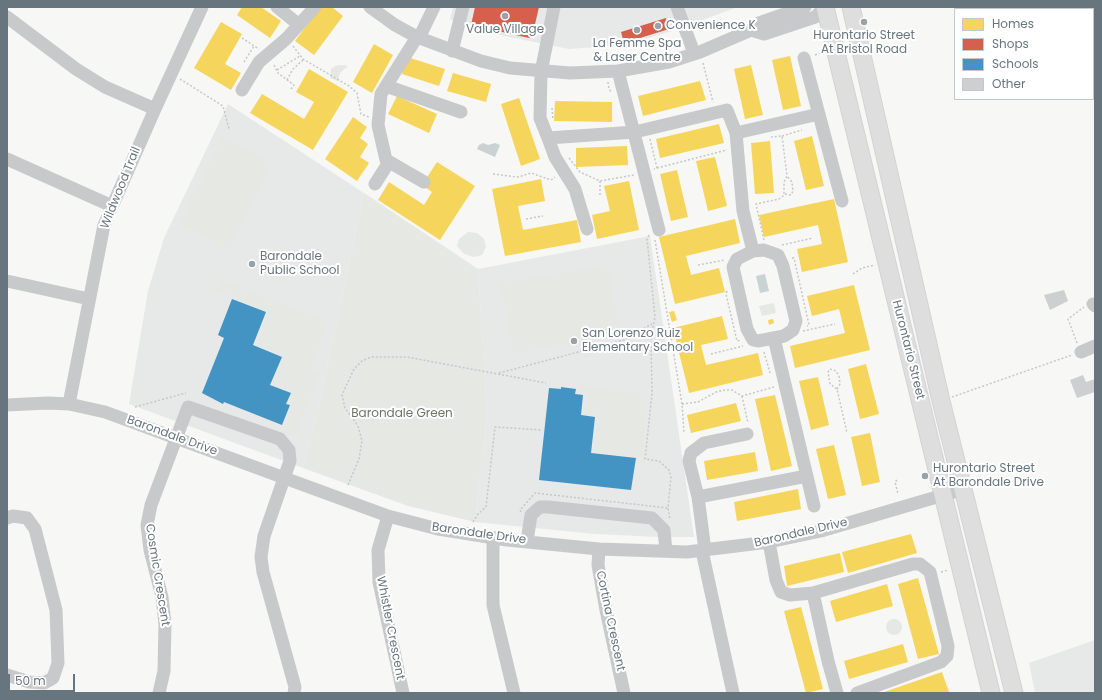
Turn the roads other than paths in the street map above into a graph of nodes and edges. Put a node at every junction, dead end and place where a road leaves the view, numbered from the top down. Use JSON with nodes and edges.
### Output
{"nodes":[{"id":1,"x":276,"y":7,"type":"edge"},
{"id":2,"x":315,"y":7,"type":"edge"},
{"id":3,"x":370,"y":7,"type":"edge"},
{"id":4,"x":434,"y":7,"type":"edge"},
{"id":5,"x":463,"y":7,"type":"edge"},
{"id":6,"x":554,"y":7,"type":"edge"},
{"id":7,"x":677,"y":7,"type":"edge"},
{"id":8,"x":805,"y":7,"type":"edge"},
{"id":9,"x":825,"y":7,"type":"edge"},
{"id":10,"x":851,"y":7,"type":"edge"},
{"id":11,"x":196,"y":9,"type":"edge"},
{"id":12,"x":7,"y":17,"type":"edge"},
{"id":13,"x":298,"y":24,"type":"junction"},
{"id":14,"x":751,"y":30,"type":"junction"},
{"id":15,"x":418,"y":37,"type":"junction"},
{"id":16,"x":452,"y":51,"type":"junction"},
{"id":17,"x":697,"y":53,"type":"junction"},
{"id":18,"x":804,"y":58,"type":"dead end"},
{"id":19,"x":618,"y":71,"type":"junction"},
{"id":20,"x":541,"y":72,"type":"junction"},
{"id":21,"x":386,"y":86,"type":"junction"},
{"id":22,"x":242,"y":90,"type":"dead end"},
{"id":23,"x":154,"y":109,"type":"junction"},
{"id":24,"x":461,"y":112,"type":"dead end"},
{"id":25,"x":819,"y":114,"type":"junction"},
{"id":26,"x":635,"y":132,"type":"junction"},
{"id":27,"x":736,"y":132,"type":"junction"},
{"id":28,"x":548,"y":138,"type":"junction"},
{"id":29,"x":7,"y":159,"type":"edge"},
{"id":30,"x":389,"y":162,"type":"junction"},
{"id":31,"x":424,"y":182,"type":"dead end"},
{"id":32,"x":375,"y":184,"type":"dead end"},
{"id":33,"x":842,"y":201,"type":"dead end"},
{"id":34,"x":112,"y":206,"type":"junction"},
{"id":35,"x":587,"y":229,"type":"dead end"},
{"id":36,"x":656,"y":231,"type":"road end"},
{"id":37,"x":753,"y":251,"type":"junction"},
{"id":38,"x":7,"y":281,"type":"edge"},
{"id":39,"x":89,"y":298,"type":"junction"},
{"id":40,"x":774,"y":338,"type":"junction"},
{"id":41,"x":1095,"y":346,"type":"edge"},
{"id":42,"x":1081,"y":352,"type":"road end"},
{"id":43,"x":69,"y":404,"type":"junction"},
{"id":44,"x":7,"y":405,"type":"edge"},
{"id":45,"x":745,"y":434,"type":"road end"},
{"id":46,"x":176,"y":438,"type":"junction"},
{"id":47,"x":806,"y":476,"type":"junction"},
{"id":48,"x":284,"y":477,"type":"junction"},
{"id":49,"x":964,"y":489,"type":"junction"},
{"id":50,"x":944,"y":495,"type":"junction"},
{"id":51,"x":698,"y":497,"type":"junction"},
{"id":52,"x":814,"y":506,"type":"dead end"},
{"id":53,"x":388,"y":516,"type":"junction"},
{"id":54,"x":7,"y":518,"type":"edge"},
{"id":55,"x":492,"y":538,"type":"junction"},
{"id":56,"x":527,"y":541,"type":"junction"},
{"id":57,"x":769,"y":542,"type":"junction"},
{"id":58,"x":599,"y":549,"type":"junction"},
{"id":59,"x":666,"y":551,"type":"junction"},
{"id":60,"x":704,"y":551,"type":"junction"},
{"id":61,"x":812,"y":593,"type":"junction"},
{"id":62,"x":7,"y":675,"type":"edge"},
{"id":63,"x":159,"y":693,"type":"edge"},
{"id":64,"x":294,"y":693,"type":"edge"},
{"id":65,"x":403,"y":693,"type":"edge"},
{"id":66,"x":514,"y":693,"type":"edge"},
{"id":67,"x":624,"y":693,"type":"edge"},
{"id":68,"x":733,"y":693,"type":"edge"},
{"id":69,"x":837,"y":693,"type":"edge"},
{"id":70,"x":857,"y":693,"type":"edge"},
{"id":71,"x":991,"y":693,"type":"edge"},
{"id":72,"x":1014,"y":693,"type":"edge"}],
"edges":[{"from":1,"to":13,"type":"street"},
{"from":2,"to":13,"type":"street"},
{"from":3,"to":15,"type":"street"},
{"from":4,"to":15,"type":"street"},
{"from":5,"to":16,"type":"street"},
{"from":6,"to":20,"type":"street"},
{"from":7,"to":17,"type":"street"},
{"from":8,"to":14,"type":"street"},
{"from":9,"to":14,"type":"street"},
{"from":9,"to":50,"type":"main road","name":"Hurontario Street"},
{"from":10,"to":49,"type":"main road","name":"Hurontario Street"},
{"from":11,"to":23,"type":"street","name":"Wildwood Trail"},
{"from":12,"to":23,"type":"street"},
{"from":13,"to":22,"type":"street"},
{"from":14,"to":17,"type":"street"},
{"from":15,"to":16,"type":"street"},
{"from":15,"to":21,"type":"street"},
{"from":16,"to":20,"type":"street"},
{"from":17,"to":19,"type":"street"},
{"from":18,"to":25,"type":"street"},
{"from":19,"to":20,"type":"street"},
{"from":19,"to":26,"type":"street"},
{"from":20,"to":28,"type":"street"},
{"from":21,"to":24,"type":"street"},
{"from":21,"to":30,"type":"street"},
{"from":23,"to":34,"type":"street","name":"Wildwood Trail"},
{"from":25,"to":27,"type":"street"},
{"from":25,"to":33,"type":"street"},
{"from":26,"to":27,"type":"street"},
{"from":26,"to":28,"type":"street"},
{"from":26,"to":36,"type":"street"},
{"from":27,"to":37,"type":"street"},
{"from":28,"to":35,"type":"street"},
{"from":29,"to":34,"type":"street"},
{"from":30,"to":31,"type":"street"},
{"from":30,"to":32,"type":"street"},
{"from":34,"to":39,"type":"street","name":"Wildwood Trail"},
{"from":37,"to":40,"type":"street"},
{"from":37,"to":40,"type":"street"},
{"from":38,"to":39,"type":"street"},
{"from":39,"to":43,"type":"street","name":"Wildwood Trail"},
{"from":40,"to":47,"type":"street"},
{"from":41,"to":42,"type":"street"},
{"from":43,"to":44,"type":"street","name":"Barondale Drive"},
{"from":43,"to":46,"type":"street","name":"Barondale Drive"},
{"from":45,"to":51,"type":"street"},
{"from":46,"to":48,"type":"street","name":"Barondale Drive"},
{"from":46,"to":48,"type":"street","name":"Cosmic Crescent"},
{"from":46,"to":63,"type":"street","name":"Cosmic Crescent"},
{"from":47,"to":51,"type":"street"},
{"from":47,"to":52,"type":"street"},
{"from":48,"to":53,"type":"street","name":"Barondale Drive"},
{"from":48,"to":64,"type":"street"},
{"from":49,"to":50,"type":"street","name":"Barondale Drive"},
{"from":49,"to":72,"type":"main road","name":"Hurontario Street"},
{"from":50,"to":57,"type":"street","name":"Barondale Drive"},
{"from":50,"to":71,"type":"main road","name":"Hurontario Street"},
{"from":51,"to":60,"type":"street"},
{"from":53,"to":55,"type":"street","name":"Barondale Drive"},
{"from":53,"to":65,"type":"street","name":"Whistler Crescent"},
{"from":54,"to":62,"type":"street"},
{"from":55,"to":56,"type":"street","name":"Barondale Drive"},
{"from":55,"to":66,"type":"street"},
{"from":56,"to":58,"type":"street","name":"Barondale Drive"},
{"from":56,"to":59,"type":"street"},
{"from":57,"to":60,"type":"street","name":"Barondale Drive"},
{"from":57,"to":61,"type":"street"},
{"from":58,"to":59,"type":"street","name":"Barondale Drive"},
{"from":58,"to":67,"type":"street","name":"Cortina Crescent"},
{"from":59,"to":60,"type":"street","name":"Barondale Drive"},
{"from":60,"to":68,"type":"street"},
{"from":61,"to":69,"type":"street"},
{"from":61,"to":70,"type":"street"}]}
